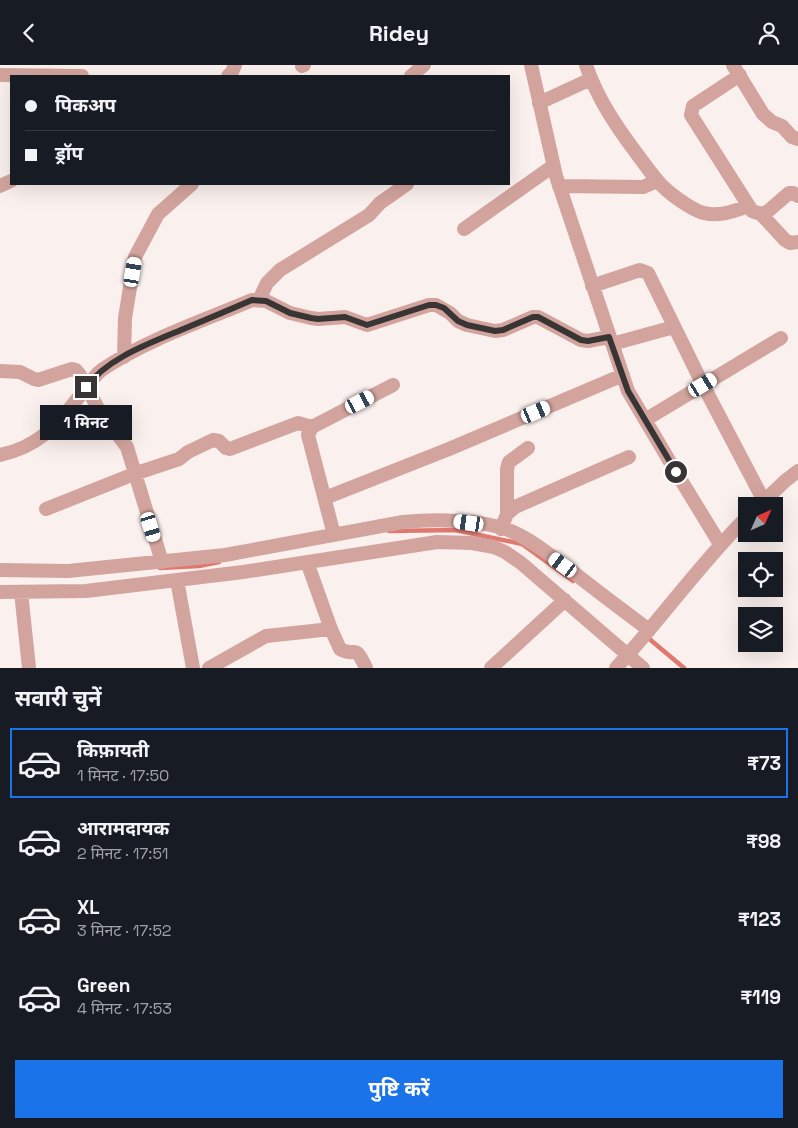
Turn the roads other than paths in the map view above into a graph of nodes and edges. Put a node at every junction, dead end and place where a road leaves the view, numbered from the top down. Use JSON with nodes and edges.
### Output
{"nodes":[{"id":1,"x":424,"y":65,"type":"edge"},
{"id":2,"x":531,"y":65,"type":"edge"},
{"id":3,"x":586,"y":65,"type":"edge"},
{"id":4,"x":737,"y":70,"type":"edge"},
{"id":5,"x":412,"y":75,"type":"edge"},
{"id":6,"x":591,"y":79,"type":"junction"},
{"id":7,"x":539,"y":103,"type":"junction"},
{"id":8,"x":798,"y":139,"type":"edge"},
{"id":9,"x":553,"y":166,"type":"junction"},
{"id":10,"x":657,"y":181,"type":"junction"},
{"id":11,"x":191,"y":185,"type":"edge"},
{"id":12,"x":406,"y":185,"type":"edge"},
{"id":13,"x":559,"y":186,"type":"junction"},
{"id":14,"x":798,"y":196,"type":"edge"},
{"id":15,"x":749,"y":206,"type":"junction"},
{"id":16,"x":761,"y":214,"type":"junction"},
{"id":17,"x":464,"y":229,"type":"dead end"},
{"id":18,"x":798,"y":242,"type":"edge"},
{"id":19,"x":592,"y":286,"type":"junction"},
{"id":20,"x":259,"y":300,"type":"junction"},
{"id":21,"x":674,"y":327,"type":"junction"},
{"id":22,"x":780,"y":338,"type":"dead end"},
{"id":23,"x":611,"y":341,"type":"junction"},
{"id":24,"x":124,"y":357,"type":"junction"},
{"id":25,"x":0,"y":371,"type":"edge"},
{"id":26,"x":623,"y":375,"type":"junction"},
{"id":27,"x":393,"y":385,"type":"dead end"},
{"id":28,"x":703,"y":385,"type":"junction"},
{"id":29,"x":86,"y":387,"type":"junction"},
{"id":30,"x":645,"y":420,"type":"junction"},
{"id":31,"x":312,"y":427,"type":"junction"},
{"id":32,"x":528,"y":448,"type":"dead end"},
{"id":33,"x":0,"y":455,"type":"edge"},
{"id":34,"x":629,"y":457,"type":"dead end"},
{"id":35,"x":798,"y":471,"type":"edge"},
{"id":36,"x":134,"y":474,"type":"junction"},
{"id":37,"x":759,"y":497,"type":"edge"},
{"id":38,"x":768,"y":497,"type":"edge"},
{"id":39,"x":324,"y":498,"type":"junction"},
{"id":40,"x":46,"y":509,"type":"dead end"},
{"id":41,"x":507,"y":514,"type":"junction"},
{"id":42,"x":738,"y":526,"type":"edge"},
{"id":43,"x":502,"y":529,"type":"junction"},
{"id":44,"x":334,"y":535,"type":"junction"},
{"id":45,"x":720,"y":544,"type":"junction"},
{"id":46,"x":162,"y":562,"type":"junction"},
{"id":47,"x":307,"y":562,"type":"junction"},
{"id":48,"x":0,"y":570,"type":"edge"},
{"id":49,"x":177,"y":580,"type":"junction"},
{"id":50,"x":0,"y":592,"type":"edge"},
{"id":51,"x":21,"y":592,"type":"junction"},
{"id":52,"x":565,"y":600,"type":"junction"},
{"id":53,"x":331,"y":629,"type":"junction"},
{"id":54,"x":648,"y":632,"type":"junction"},
{"id":55,"x":631,"y":652,"type":"junction"},
{"id":56,"x":213,"y":667,"type":"edge"},
{"id":57,"x":28,"y":668,"type":"edge"},
{"id":58,"x":193,"y":668,"type":"edge"},
{"id":59,"x":366,"y":668,"type":"edge"},
{"id":60,"x":491,"y":668,"type":"edge"},
{"id":61,"x":616,"y":668,"type":"edge"},
{"id":62,"x":643,"y":668,"type":"edge"}],
"edges":[{"from":1,"to":5,"type":"street"},
{"from":2,"to":7,"type":"street"},
{"from":3,"to":6,"type":"street"},
{"from":4,"to":8,"type":"street"},
{"from":4,"to":15,"type":"street"},
{"from":6,"to":7,"type":"street"},
{"from":6,"to":10,"type":"street"},
{"from":7,"to":9,"type":"street"},
{"from":9,"to":13,"type":"street"},
{"from":9,"to":17,"type":"street"},
{"from":10,"to":13,"type":"street"},
{"from":10,"to":15,"type":"street"},
{"from":11,"to":24,"type":"street"},
{"from":12,"to":20,"type":"street"},
{"from":13,"to":19,"type":"street"},
{"from":14,"to":16,"type":"street"},
{"from":15,"to":16,"type":"street"},
{"from":16,"to":18,"type":"street"},
{"from":19,"to":21,"type":"street"},
{"from":19,"to":23,"type":"street"},
{"from":20,"to":23,"type":"street"},
{"from":20,"to":24,"type":"street"},
{"from":21,"to":23,"type":"street"},
{"from":21,"to":28,"type":"street"},
{"from":22,"to":28,"type":"street"},
{"from":23,"to":26,"type":"street"},
{"from":24,"to":29,"type":"street"},
{"from":25,"to":29,"type":"street"},
{"from":26,"to":30,"type":"street"},
{"from":26,"to":39,"type":"street"},
{"from":27,"to":31,"type":"street"},
{"from":28,"to":30,"type":"street"},
{"from":28,"to":37,"type":"street"},
{"from":29,"to":33,"type":"street"},
{"from":29,"to":36,"type":"street"},
{"from":30,"to":45,"type":"street"},
{"from":31,"to":36,"type":"street"},
{"from":31,"to":39,"type":"street"},
{"from":32,"to":41,"type":"street"},
{"from":34,"to":41,"type":"street"},
{"from":35,"to":38,"type":"street"},
{"from":36,"to":40,"type":"street"},
{"from":36,"to":46,"type":"street"},
{"from":39,"to":44,"type":"street"},
{"from":41,"to":43,"type":"street"},
{"from":42,"to":45,"type":"street"},
{"from":43,"to":44,"type":"street"},
{"from":43,"to":54,"type":"street"},
{"from":44,"to":46,"type":"street"},
{"from":45,"to":54,"type":"street"},
{"from":46,"to":48,"type":"street"},
{"from":47,"to":49,"type":"street"},
{"from":47,"to":52,"type":"street"},
{"from":47,"to":53,"type":"street"},
{"from":49,"to":51,"type":"street"},
{"from":49,"to":58,"type":"street"},
{"from":50,"to":51,"type":"street"},
{"from":51,"to":57,"type":"street"},
{"from":52,"to":55,"type":"street"},
{"from":52,"to":60,"type":"street"},
{"from":53,"to":56,"type":"street"},
{"from":53,"to":59,"type":"street"},
{"from":54,"to":55,"type":"street"},
{"from":55,"to":61,"type":"street"},
{"from":55,"to":62,"type":"street"}]}
